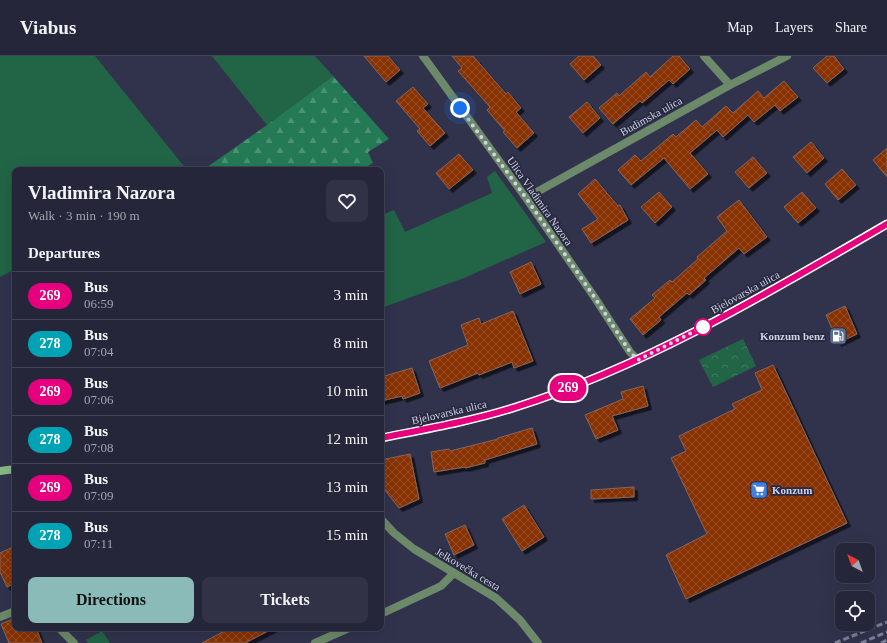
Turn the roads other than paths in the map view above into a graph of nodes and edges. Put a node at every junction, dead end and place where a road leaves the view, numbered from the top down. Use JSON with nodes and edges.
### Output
{"nodes":[{"id":1,"x":423,"y":56,"type":"edge"},
{"id":2,"x":704,"y":56,"type":"edge"},
{"id":3,"x":787,"y":56,"type":"edge"},
{"id":4,"x":730,"y":85,"type":"junction"},
{"id":5,"x":526,"y":198,"type":"junction"},
{"id":6,"x":887,"y":224,"type":"edge"},
{"id":7,"x":638,"y":360,"type":"junction"},
{"id":8,"x":384,"y":437,"type":"edge"},
{"id":9,"x":12,"y":469,"type":"edge"},
{"id":10,"x":0,"y":471,"type":"edge"},
{"id":11,"x":384,"y":522,"type":"edge"},
{"id":12,"x":454,"y":573,"type":"junction"},
{"id":13,"x":12,"y":612,"type":"edge"},
{"id":14,"x":384,"y":613,"type":"edge"},
{"id":15,"x":0,"y":617,"type":"edge"},
{"id":16,"x":62,"y":631,"type":"edge"},
{"id":17,"x":342,"y":631,"type":"edge"},
{"id":18,"x":74,"y":643,"type":"edge"},
{"id":19,"x":315,"y":643,"type":"edge"},
{"id":20,"x":538,"y":643,"type":"edge"}],
"edges":[{"from":1,"to":5,"type":"street","name":"Ulica Vladimira Nazora"},
{"from":2,"to":4,"type":"street"},
{"from":3,"to":4,"type":"street","name":"Budimska ulica"},
{"from":4,"to":5,"type":"street","name":"Budimska ulica"},
{"from":5,"to":7,"type":"street","name":"Ulica Vladimira Nazora"},
{"from":6,"to":7,"type":"main road","name":"Bjelovarska ulica"},
{"from":7,"to":8,"type":"main road","name":"Bjelovarska ulica"},
{"from":9,"to":10,"type":"main road"},
{"from":11,"to":12,"type":"street","name":"Jelkovečka cesta"},
{"from":12,"to":14,"type":"street"},
{"from":12,"to":20,"type":"street","name":"Jelkovečka cesta"},
{"from":13,"to":15,"type":"street"},
{"from":16,"to":18,"type":"street"},
{"from":17,"to":19,"type":"street"}]}
